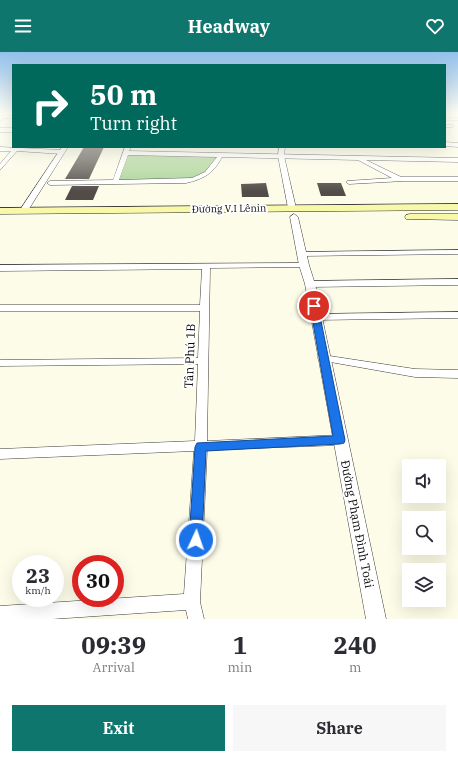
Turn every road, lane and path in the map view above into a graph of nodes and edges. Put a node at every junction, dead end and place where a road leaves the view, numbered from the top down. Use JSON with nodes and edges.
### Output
{"nodes":[{"id":1,"x":446,"y":144,"type":"edge"},
{"id":2,"x":458,"y":145,"type":"edge"},
{"id":3,"x":71,"y":148,"type":"edge"},
{"id":4,"x":282,"y":148,"type":"edge"},
{"id":5,"x":0,"y":149,"type":"edge"},
{"id":6,"x":16,"y":149,"type":"junction"},
{"id":7,"x":64,"y":149,"type":"edge"},
{"id":8,"x":127,"y":150,"type":"edge"},
{"id":9,"x":221,"y":156,"type":"junction"},
{"id":10,"x":281,"y":157,"type":"junction"},
{"id":11,"x":359,"y":158,"type":"junction"},
{"id":12,"x":458,"y":160,"type":"edge"},
{"id":13,"x":0,"y":168,"type":"edge"},
{"id":14,"x":404,"y":179,"type":"junction"},
{"id":15,"x":458,"y":179,"type":"edge"},
{"id":16,"x":115,"y":182,"type":"junction"},
{"id":17,"x":349,"y":182,"type":"dead end"},
{"id":18,"x":50,"y":183,"type":"junction"},
{"id":19,"x":458,"y":207,"type":"edge"},
{"id":20,"x":29,"y":210,"type":"junction"},
{"id":21,"x":0,"y":211,"type":"edge"},
{"id":22,"x":293,"y":213,"type":"junction"},
{"id":23,"x":458,"y":217,"type":"edge"},
{"id":24,"x":0,"y":220,"type":"edge"},
{"id":25,"x":458,"y":252,"type":"edge"},
{"id":26,"x":303,"y":259,"type":"junction"},
{"id":27,"x":206,"y":267,"type":"junction"},
{"id":28,"x":0,"y":268,"type":"edge"},
{"id":29,"x":458,"y":282,"type":"edge"},
{"id":30,"x":310,"y":284,"type":"junction"},
{"id":31,"x":0,"y":308,"type":"edge"},
{"id":32,"x":204,"y":308,"type":"junction"},
{"id":33,"x":458,"y":315,"type":"edge"},
{"id":34,"x":316,"y":317,"type":"junction"},
{"id":35,"x":323,"y":358,"type":"junction"},
{"id":36,"x":203,"y":360,"type":"junction"},
{"id":37,"x":0,"y":363,"type":"edge"},
{"id":38,"x":458,"y":374,"type":"edge"},
{"id":39,"x":340,"y":440,"type":"junction"},
{"id":40,"x":201,"y":447,"type":"junction"},
{"id":41,"x":0,"y":454,"type":"edge"},
{"id":42,"x":192,"y":602,"type":"junction"},
{"id":43,"x":0,"y":614,"type":"edge"},
{"id":44,"x":196,"y":619,"type":"edge"},
{"id":45,"x":376,"y":619,"type":"edge"}],
"edges":[{"from":1,"to":2,"type":"street"},
{"from":3,"to":18,"type":"street"},
{"from":4,"to":10,"type":"street"},
{"from":5,"to":6,"type":"street"},
{"from":6,"to":7,"type":"street"},
{"from":6,"to":13,"type":"street"},
{"from":7,"to":20,"type":"street"},
{"from":8,"to":9,"type":"street"},
{"from":8,"to":16,"type":"street"},
{"from":9,"to":10,"type":"street"},
{"from":9,"to":16,"type":"street"},
{"from":10,"to":11,"type":"street"},
{"from":10,"to":22,"type":"street","name":"Đường Phạm Đình Toái"},
{"from":11,"to":12,"type":"street"},
{"from":11,"to":14,"type":"street"},
{"from":14,"to":15,"type":"street"},
{"from":14,"to":17,"type":"street"},
{"from":16,"to":18,"type":"street"},
{"from":18,"to":20,"type":"street"},
{"from":19,"to":22,"type":"main road","name":"Đường V.I Lênin"},
{"from":20,"to":21,"type":"main road","name":"Đường V.I Lênin"},
{"from":20,"to":22,"type":"main road","name":"Đường V.I Lênin"},
{"from":22,"to":23,"type":"main road","name":"Đường V.I Lênin"},
{"from":22,"to":24,"type":"main road","name":"Đường V.I Lênin"},
{"from":22,"to":26,"type":"street","name":"Đường Phạm Đình Toái"},
{"from":25,"to":26,"type":"street"},
{"from":26,"to":27,"type":"street"},
{"from":26,"to":30,"type":"street","name":"Đường Phạm Đình Toái"},
{"from":27,"to":28,"type":"street"},
{"from":27,"to":32,"type":"street","name":"Tân Phú 1B"},
{"from":29,"to":30,"type":"street"},
{"from":30,"to":34,"type":"street","name":"Đường Phạm Đình Toái"},
{"from":31,"to":32,"type":"street"},
{"from":32,"to":36,"type":"street","name":"Tân Phú 1B"},
{"from":33,"to":34,"type":"street"},
{"from":34,"to":35,"type":"street","name":"Đường Phạm Đình Toái"},
{"from":35,"to":38,"type":"street"},
{"from":35,"to":39,"type":"street","name":"Đường Phạm Đình Toái"},
{"from":36,"to":37,"type":"street"},
{"from":36,"to":40,"type":"street","name":"Tân Phú 1B"},
{"from":39,"to":40,"type":"street"},
{"from":39,"to":45,"type":"street","name":"Đường Phạm Đình Toái"},
{"from":40,"to":41,"type":"street"},
{"from":40,"to":42,"type":"street","name":"Tân Phú 1B"},
{"from":42,"to":43,"type":"street"},
{"from":42,"to":44,"type":"street","name":"Tân Phú 1B"}]}
